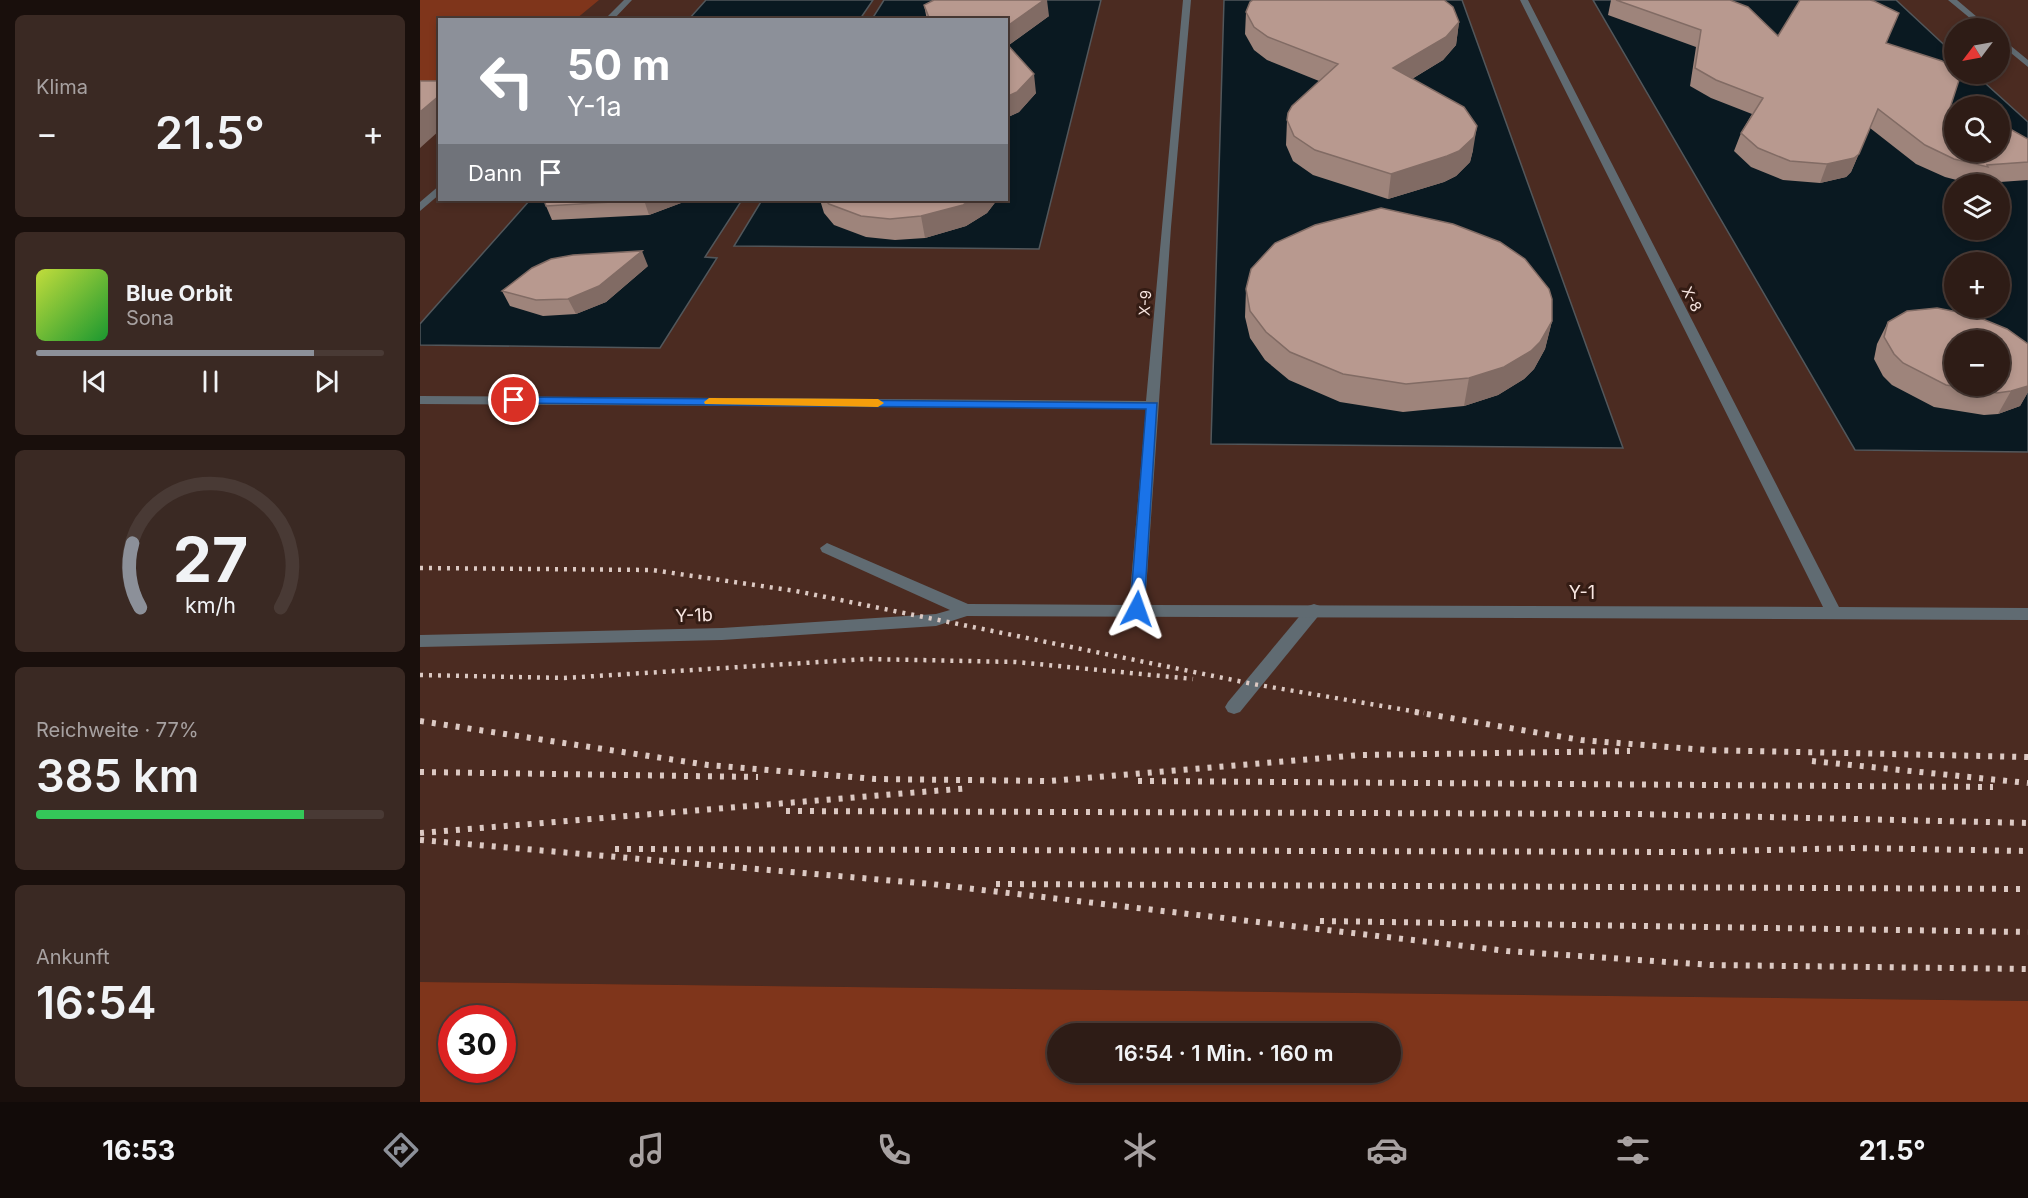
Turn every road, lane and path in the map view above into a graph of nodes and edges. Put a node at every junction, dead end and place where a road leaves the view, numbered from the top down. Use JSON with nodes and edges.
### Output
{"nodes":[{"id":1,"x":628,"y":0,"type":"edge"},
{"id":2,"x":1187,"y":0,"type":"edge"},
{"id":3,"x":1524,"y":0,"type":"edge"},
{"id":4,"x":1952,"y":0,"type":"edge"},
{"id":5,"x":610,"y":18,"type":"edge"},
{"id":6,"x":1974,"y":18,"type":"edge"},
{"id":7,"x":2010,"y":49,"type":"edge"},
{"id":8,"x":2028,"y":64,"type":"edge"},
{"id":9,"x":438,"y":190,"type":"edge"},
{"id":10,"x":420,"y":208,"type":"edge"},
{"id":11,"x":420,"y":400,"type":"edge"},
{"id":12,"x":1152,"y":405,"type":"junction"},
{"id":13,"x":827,"y":548,"type":"dead end"},
{"id":14,"x":1137,"y":609,"type":"junction"},
{"id":15,"x":967,"y":610,"type":"junction"},
{"id":16,"x":1314,"y":610,"type":"junction"},
{"id":17,"x":1833,"y":612,"type":"junction"},
{"id":18,"x":2028,"y":614,"type":"edge"},
{"id":19,"x":420,"y":641,"type":"edge"},
{"id":20,"x":1234,"y":708,"type":"dead end"}],
"edges":[{"from":1,"to":5,"type":"street"},
{"from":2,"to":12,"type":"street","name":"X-9"},
{"from":3,"to":17,"type":"street","name":"X-8"},
{"from":4,"to":6,"type":"street"},
{"from":7,"to":8,"type":"street"},
{"from":9,"to":10,"type":"street"},
{"from":11,"to":12,"type":"street"},
{"from":12,"to":14,"type":"street","name":"X-9"},
{"from":13,"to":15,"type":"street","name":"Y-1b"},
{"from":14,"to":15,"type":"street","name":"Y-1b"},
{"from":14,"to":16,"type":"street","name":"Y-1"},
{"from":15,"to":19,"type":"street","name":"Y-1b"},
{"from":16,"to":17,"type":"street","name":"Y-1"},
{"from":16,"to":20,"type":"street"},
{"from":17,"to":18,"type":"street","name":"Y-1"}]}
